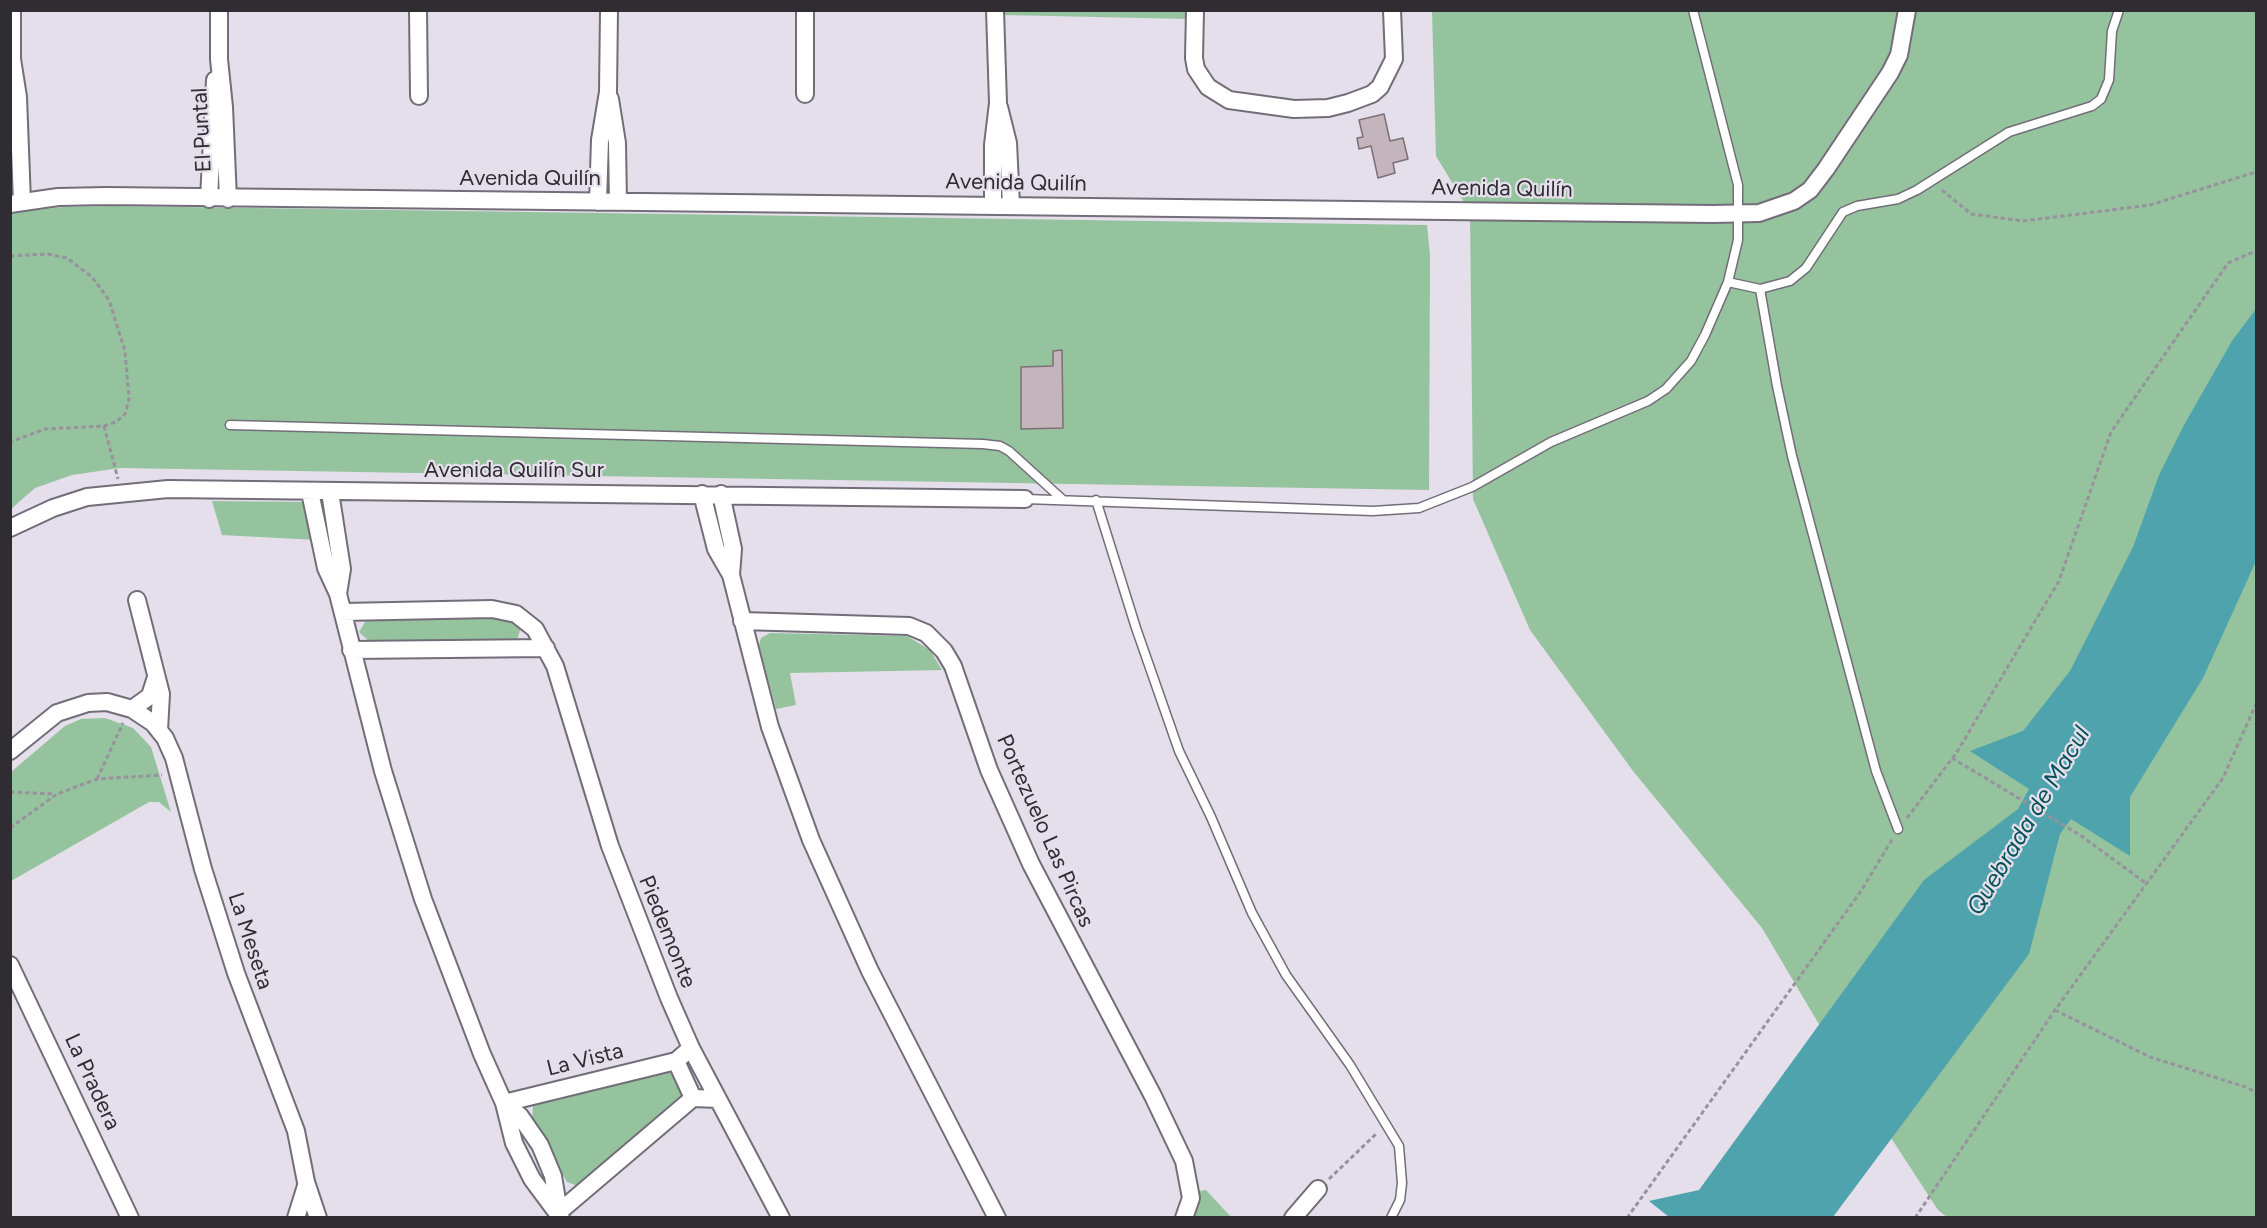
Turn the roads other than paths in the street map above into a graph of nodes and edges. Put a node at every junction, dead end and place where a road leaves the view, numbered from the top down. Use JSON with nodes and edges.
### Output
{"nodes":[{"id":1,"x":12,"y":10,"type":"edge"},
{"id":2,"x":219,"y":10,"type":"edge"},
{"id":3,"x":418,"y":10,"type":"edge"},
{"id":4,"x":609,"y":10,"type":"edge"},
{"id":5,"x":805,"y":10,"type":"edge"},
{"id":6,"x":995,"y":10,"type":"edge"},
{"id":7,"x":1195,"y":10,"type":"edge"},
{"id":8,"x":1392,"y":10,"type":"edge"},
{"id":9,"x":1693,"y":10,"type":"edge"},
{"id":10,"x":1907,"y":10,"type":"edge"},
{"id":11,"x":2119,"y":10,"type":"edge"},
{"id":12,"x":219,"y":58,"type":"junction"},
{"id":13,"x":11,"y":63,"type":"edge"},
{"id":14,"x":608,"y":92,"type":"junction"},
{"id":15,"x":805,"y":94,"type":"dead end"},
{"id":16,"x":419,"y":96,"type":"dead end"},
{"id":17,"x":998,"y":103,"type":"junction"},
{"id":18,"x":209,"y":199,"type":"junction"},
{"id":19,"x":228,"y":199,"type":"junction"},
{"id":20,"x":598,"y":202,"type":"junction"},
{"id":21,"x":618,"y":202,"type":"junction"},
{"id":22,"x":16,"y":203,"type":"edge"},
{"id":23,"x":993,"y":205,"type":"junction"},
{"id":24,"x":1011,"y":205,"type":"junction"},
{"id":25,"x":1739,"y":214,"type":"junction"},
{"id":26,"x":1728,"y":282,"type":"junction"},
{"id":27,"x":1760,"y":290,"type":"junction"},
{"id":28,"x":230,"y":425,"type":"dead end"},
{"id":29,"x":310,"y":492,"type":"junction"},
{"id":30,"x":330,"y":492,"type":"junction"},
{"id":31,"x":702,"y":494,"type":"junction"},
{"id":32,"x":722,"y":494,"type":"junction"},
{"id":33,"x":1025,"y":499,"type":"joint"},
{"id":34,"x":1062,"y":500,"type":"junction"},
{"id":35,"x":1096,"y":500,"type":"junction"},
{"id":36,"x":10,"y":528,"type":"edge"},
{"id":37,"x":730,"y":574,"type":"junction"},
{"id":38,"x":338,"y":594,"type":"junction"},
{"id":39,"x":137,"y":600,"type":"dead end"},
{"id":40,"x":343,"y":612,"type":"junction"},
{"id":41,"x":742,"y":621,"type":"junction"},
{"id":42,"x":546,"y":648,"type":"junction"},
{"id":43,"x":351,"y":650,"type":"junction"},
{"id":44,"x":156,"y":677,"type":"junction"},
{"id":45,"x":130,"y":708,"type":"junction"},
{"id":46,"x":159,"y":730,"type":"junction"},
{"id":47,"x":10,"y":751,"type":"edge"},
{"id":48,"x":1898,"y":830,"type":"road end"},
{"id":49,"x":10,"y":965,"type":"edge"},
{"id":50,"x":691,"y":1048,"type":"junction"},
{"id":51,"x":676,"y":1061,"type":"junction"},
{"id":52,"x":693,"y":1098,"type":"junction"},
{"id":53,"x":718,"y":1099,"type":"junction"},
{"id":54,"x":504,"y":1103,"type":"junction"},
{"id":55,"x":306,"y":1182,"type":"junction"},
{"id":56,"x":1318,"y":1189,"type":"road end"},
{"id":57,"x":560,"y":1215,"type":"edge"},
{"id":58,"x":130,"y":1218,"type":"edge"},
{"id":59,"x":296,"y":1218,"type":"edge"},
{"id":60,"x":318,"y":1218,"type":"edge"},
{"id":61,"x":781,"y":1218,"type":"edge"},
{"id":62,"x":997,"y":1218,"type":"edge"},
{"id":63,"x":1184,"y":1218,"type":"edge"},
{"id":64,"x":1293,"y":1218,"type":"edge"},
{"id":65,"x":1391,"y":1218,"type":"edge"}],
"edges":[{"from":1,"to":13,"type":"street"},
{"from":2,"to":12,"type":"street","name":"El Puntal"},
{"from":3,"to":16,"type":"street"},
{"from":4,"to":14,"type":"street"},
{"from":5,"to":15,"type":"street"},
{"from":6,"to":17,"type":"street"},
{"from":7,"to":8,"type":"street"},
{"from":9,"to":25,"type":"lane"},
{"from":10,"to":25,"type":"street","name":"Avenida Quilín"},
{"from":11,"to":27,"type":"lane"},
{"from":12,"to":18,"type":"street","name":"El Puntal"},
{"from":12,"to":19,"type":"street","name":"El Puntal"},
{"from":13,"to":22,"type":"street"},
{"from":14,"to":20,"type":"street"},
{"from":14,"to":21,"type":"street"},
{"from":17,"to":23,"type":"street"},
{"from":17,"to":24,"type":"street"},
{"from":18,"to":19,"type":"street","name":"Avenida Quilín"},
{"from":18,"to":22,"type":"street","name":"Avenida Quilín"},
{"from":19,"to":20,"type":"street","name":"Avenida Quilín"},
{"from":20,"to":21,"type":"street","name":"Avenida Quilín"},
{"from":21,"to":23,"type":"street","name":"Avenida Quilín"},
{"from":23,"to":24,"type":"street","name":"Avenida Quilín"},
{"from":24,"to":25,"type":"street","name":"Avenida Quilín"},
{"from":25,"to":26,"type":"lane"},
{"from":26,"to":27,"type":"lane"},
{"from":26,"to":35,"type":"lane"},
{"from":27,"to":48,"type":"lane"},
{"from":28,"to":34,"type":"lane"},
{"from":29,"to":30,"type":"street","name":"Avenida Quilín Sur"},
{"from":29,"to":36,"type":"street","name":"Avenida Quilín Sur"},
{"from":29,"to":38,"type":"street"},
{"from":30,"to":31,"type":"street","name":"Avenida Quilín Sur"},
{"from":30,"to":38,"type":"street"},
{"from":31,"to":32,"type":"street","name":"Avenida Quilín Sur"},
{"from":31,"to":37,"type":"street"},
{"from":32,"to":33,"type":"street","name":"Avenida Quilín Sur"},
{"from":32,"to":37,"type":"street"},
{"from":33,"to":34,"type":"lane"},
{"from":34,"to":35,"type":"lane"},
{"from":35,"to":65,"type":"lane"},
{"from":37,"to":41,"type":"street"},
{"from":38,"to":40,"type":"street"},
{"from":39,"to":44,"type":"street"},
{"from":40,"to":42,"type":"street","name":"Piedemonte"},
{"from":40,"to":43,"type":"street"},
{"from":41,"to":62,"type":"street"},
{"from":41,"to":63,"type":"street","name":"Portezuelo Las Pircas"},
{"from":42,"to":43,"type":"street"},
{"from":42,"to":50,"type":"street","name":"Piedemonte"},
{"from":43,"to":54,"type":"street"},
{"from":44,"to":45,"type":"street"},
{"from":44,"to":46,"type":"street"},
{"from":45,"to":46,"type":"street"},
{"from":45,"to":47,"type":"street"},
{"from":46,"to":55,"type":"street","name":"La Meseta"},
{"from":49,"to":58,"type":"street","name":"La Pradera"},
{"from":50,"to":51,"type":"street","name":"La Vista"},
{"from":50,"to":53,"type":"street","name":"Piedemonte"},
{"from":51,"to":52,"type":"street"},
{"from":51,"to":54,"type":"street","name":"La Vista"},
{"from":52,"to":53,"type":"street"},
{"from":52,"to":57,"type":"street"},
{"from":53,"to":61,"type":"street","name":"Piedemonte"},
{"from":54,"to":57,"type":"street"},
{"from":54,"to":57,"type":"street"},
{"from":55,"to":59,"type":"street"},
{"from":55,"to":60,"type":"street","name":"La Meseta"},
{"from":56,"to":64,"type":"street"}]}
